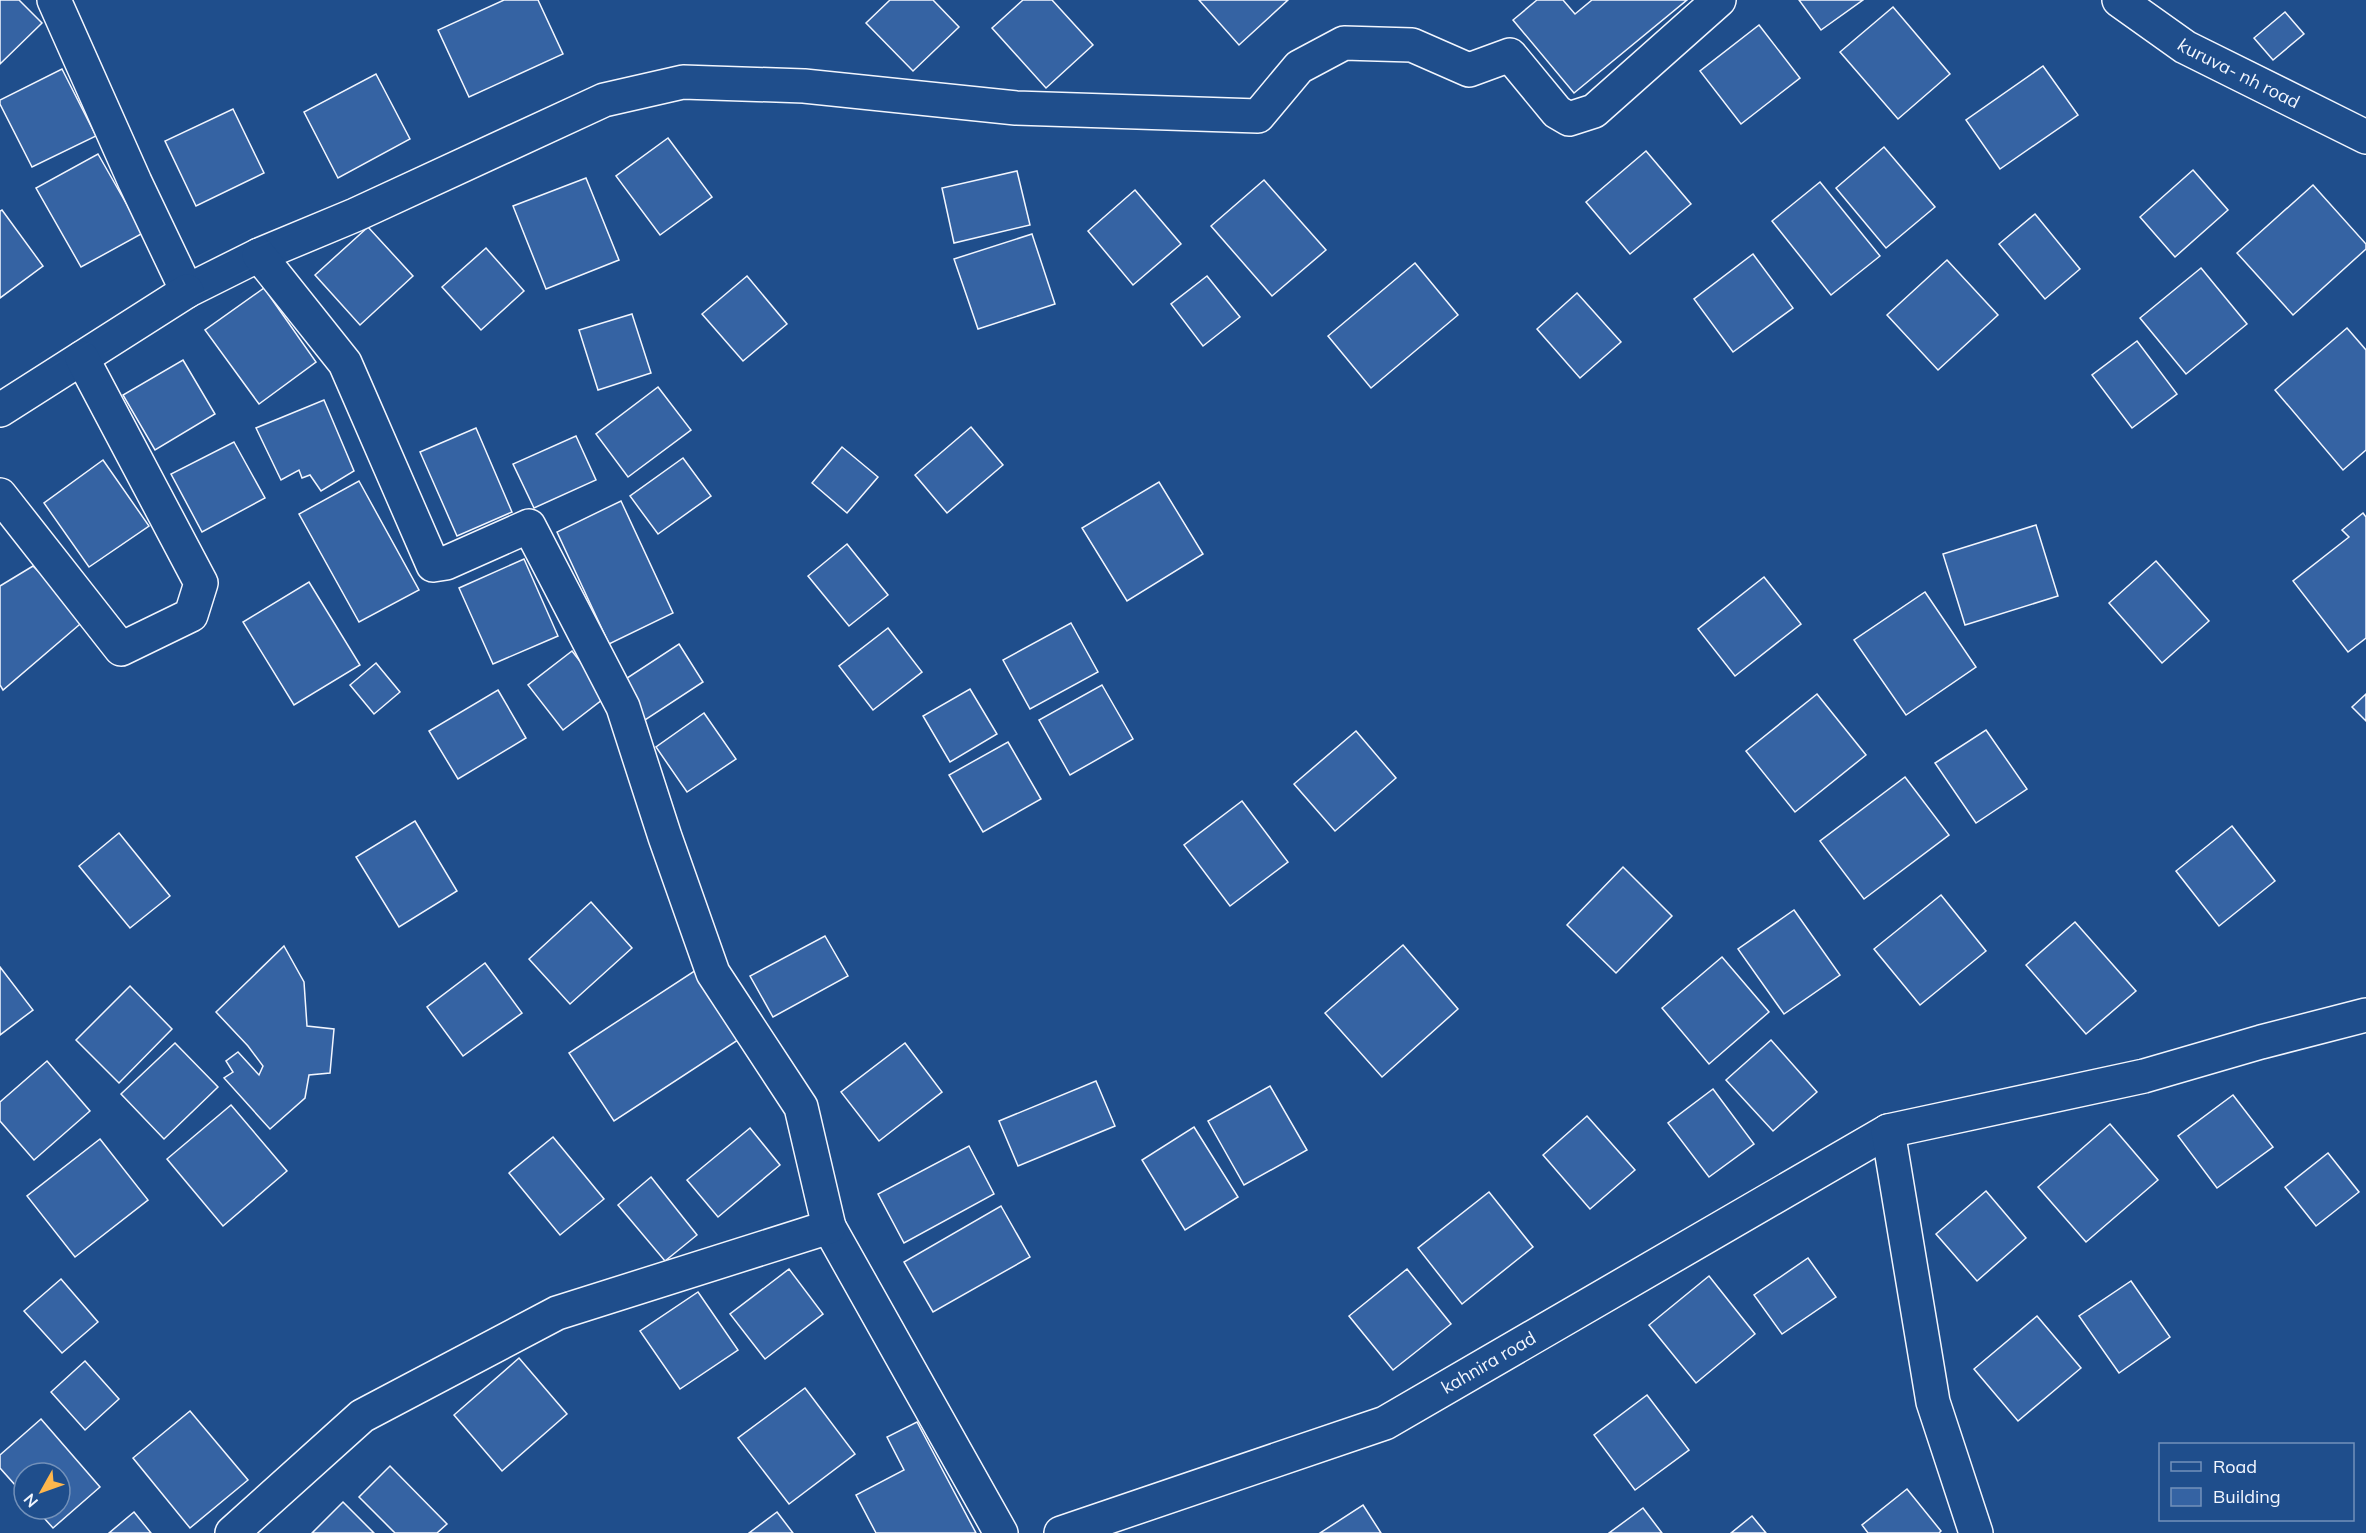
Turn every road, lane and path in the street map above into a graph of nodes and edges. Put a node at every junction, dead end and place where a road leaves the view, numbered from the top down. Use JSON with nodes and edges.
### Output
{"nodes":[{"id":1,"x":54,"y":0,"type":"edge"},
{"id":2,"x":1719,"y":0,"type":"edge"},
{"id":3,"x":2119,"y":0,"type":"edge"},
{"id":4,"x":2366,"y":137,"type":"edge"},
{"id":5,"x":259,"y":255,"type":"junction"},
{"id":6,"x":187,"y":291,"type":"junction"},
{"id":7,"x":82,"y":358,"type":"junction"},
{"id":8,"x":0,"y":410,"type":"edge"},
{"id":9,"x":0,"y":495,"type":"edge"},
{"id":10,"x":2366,"y":1015,"type":"edge"},
{"id":11,"x":1888,"y":1131,"type":"junction"},
{"id":12,"x":829,"y":1227,"type":"junction"},
{"id":13,"x":232,"y":1533,"type":"edge"},
{"id":14,"x":1002,"y":1533,"type":"edge"},
{"id":15,"x":1061,"y":1533,"type":"edge"},
{"id":16,"x":1976,"y":1533,"type":"edge"}],
"edges":[{"from":1,"to":6,"type":"street"},
{"from":2,"to":5,"type":"street"},
{"from":3,"to":4,"type":"street","name":"kuruva- nh road"},
{"from":5,"to":6,"type":"street"},
{"from":5,"to":12,"type":"street"},
{"from":6,"to":7,"type":"street"},
{"from":7,"to":8,"type":"street"},
{"from":7,"to":9,"type":"street"},
{"from":10,"to":11,"type":"street","name":"kahnira road"},
{"from":11,"to":15,"type":"street","name":"kahnira road"},
{"from":11,"to":16,"type":"street"},
{"from":12,"to":13,"type":"street"},
{"from":12,"to":14,"type":"street"}]}
